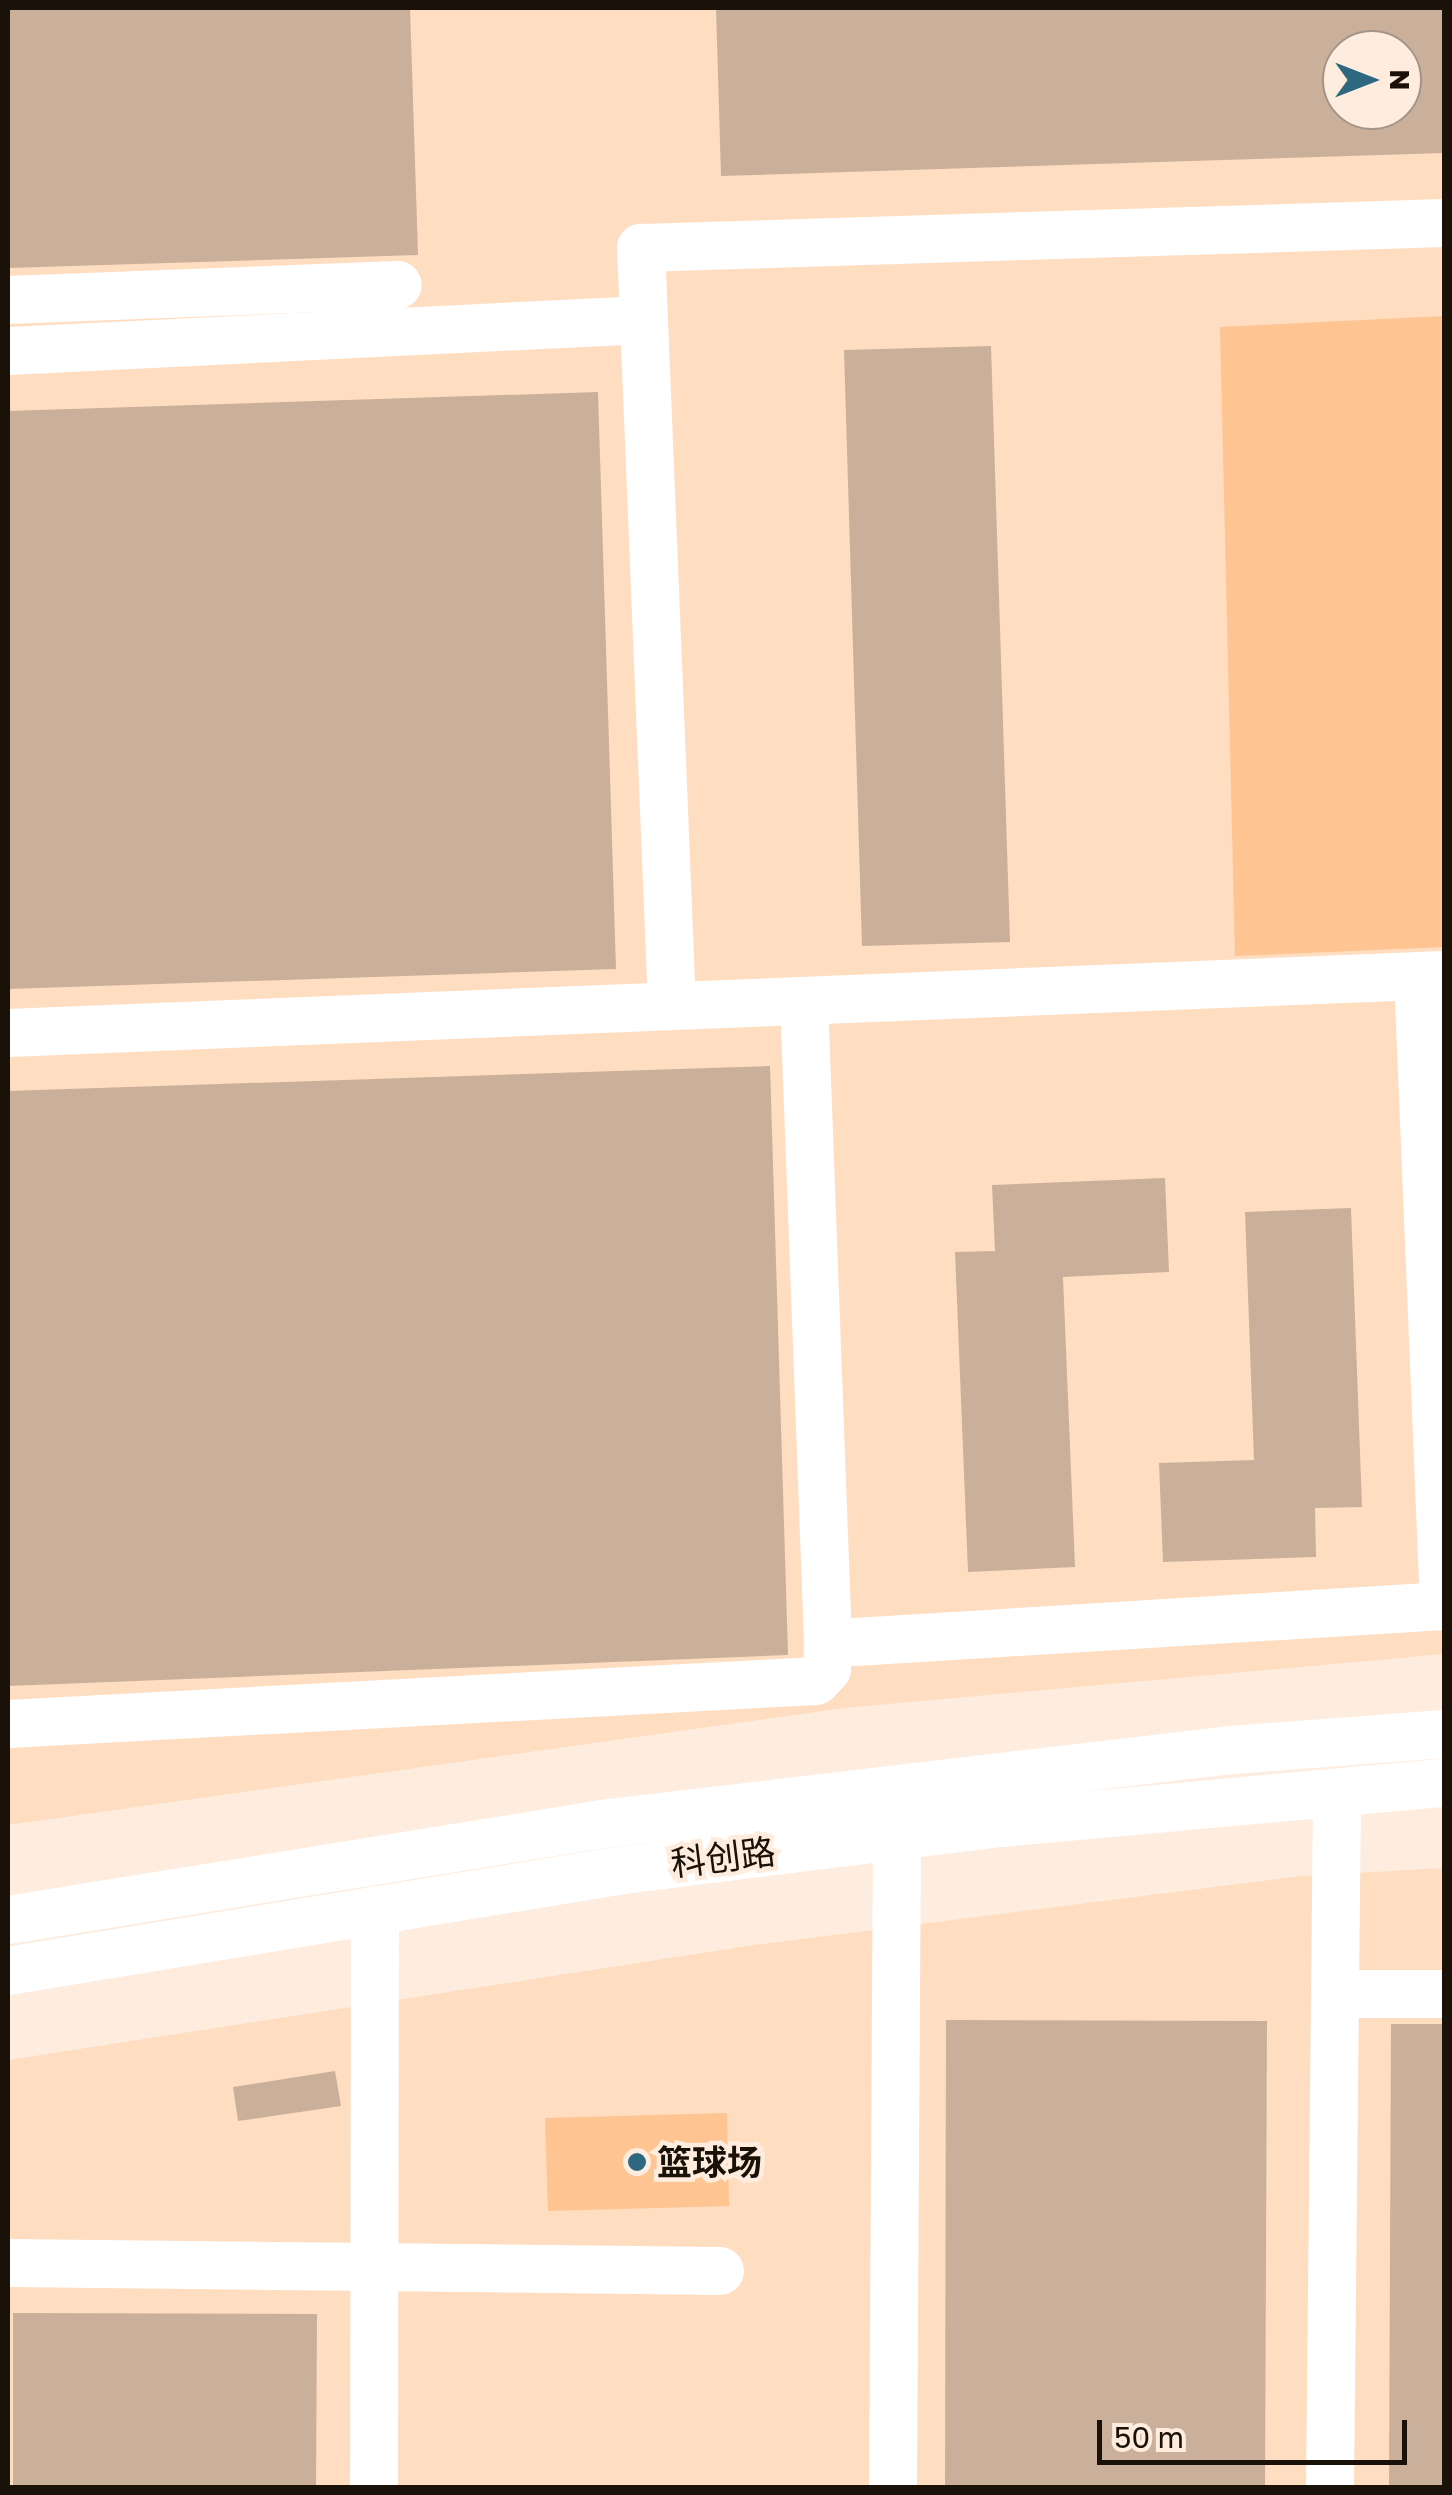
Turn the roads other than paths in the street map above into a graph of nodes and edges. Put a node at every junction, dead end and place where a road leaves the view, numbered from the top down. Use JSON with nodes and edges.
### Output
{"nodes":[{"id":1,"x":1444,"y":223,"type":"edge"},
{"id":2,"x":398,"y":285,"type":"dead end"},
{"id":3,"x":8,"y":300,"type":"edge"},
{"id":4,"x":643,"y":320,"type":"junction"},
{"id":5,"x":8,"y":352,"type":"edge"},
{"id":6,"x":1431,"y":975,"type":"edge"},
{"id":7,"x":804,"y":1001,"type":"junction"},
{"id":8,"x":672,"y":1006,"type":"junction"},
{"id":9,"x":8,"y":1033,"type":"edge"},
{"id":10,"x":1444,"y":1606,"type":"edge"},
{"id":11,"x":856,"y":1642,"type":"dead end"},
{"id":12,"x":8,"y":1724,"type":"edge"},
{"id":13,"x":1444,"y":1734,"type":"edge"},
{"id":14,"x":1444,"y":1783,"type":"edge"},
{"id":15,"x":1337,"y":1793,"type":"junction"},
{"id":16,"x":898,"y":1835,"type":"junction"},
{"id":17,"x":375,"y":1910,"type":"junction"},
{"id":18,"x":8,"y":1920,"type":"edge"},
{"id":19,"x":8,"y":1971,"type":"edge"},
{"id":20,"x":1335,"y":1994,"type":"junction"},
{"id":21,"x":1444,"y":1994,"type":"edge"},
{"id":22,"x":8,"y":2263,"type":"edge"},
{"id":23,"x":375,"y":2267,"type":"junction"},
{"id":24,"x":720,"y":2271,"type":"dead end"},
{"id":25,"x":374,"y":2488,"type":"edge"},
{"id":26,"x":893,"y":2488,"type":"edge"},
{"id":27,"x":1330,"y":2488,"type":"edge"}],
"edges":[{"from":1,"to":4,"type":"street"},
{"from":2,"to":3,"type":"street"},
{"from":4,"to":5,"type":"street"},
{"from":4,"to":8,"type":"street"},
{"from":6,"to":7,"type":"street"},
{"from":6,"to":10,"type":"street"},
{"from":7,"to":8,"type":"street"},
{"from":7,"to":12,"type":"street"},
{"from":8,"to":9,"type":"street"},
{"from":10,"to":11,"type":"street"},
{"from":13,"to":18,"type":"street","name":"科创路"},
{"from":14,"to":15,"type":"street","name":"科创路"},
{"from":15,"to":16,"type":"street","name":"科创路"},
{"from":15,"to":20,"type":"street"},
{"from":16,"to":17,"type":"street","name":"科创路"},
{"from":16,"to":26,"type":"street"},
{"from":17,"to":19,"type":"street","name":"科创路"},
{"from":17,"to":23,"type":"street"},
{"from":20,"to":21,"type":"street"},
{"from":20,"to":27,"type":"street"},
{"from":22,"to":23,"type":"street"},
{"from":23,"to":24,"type":"street"},
{"from":23,"to":25,"type":"street"}]}
